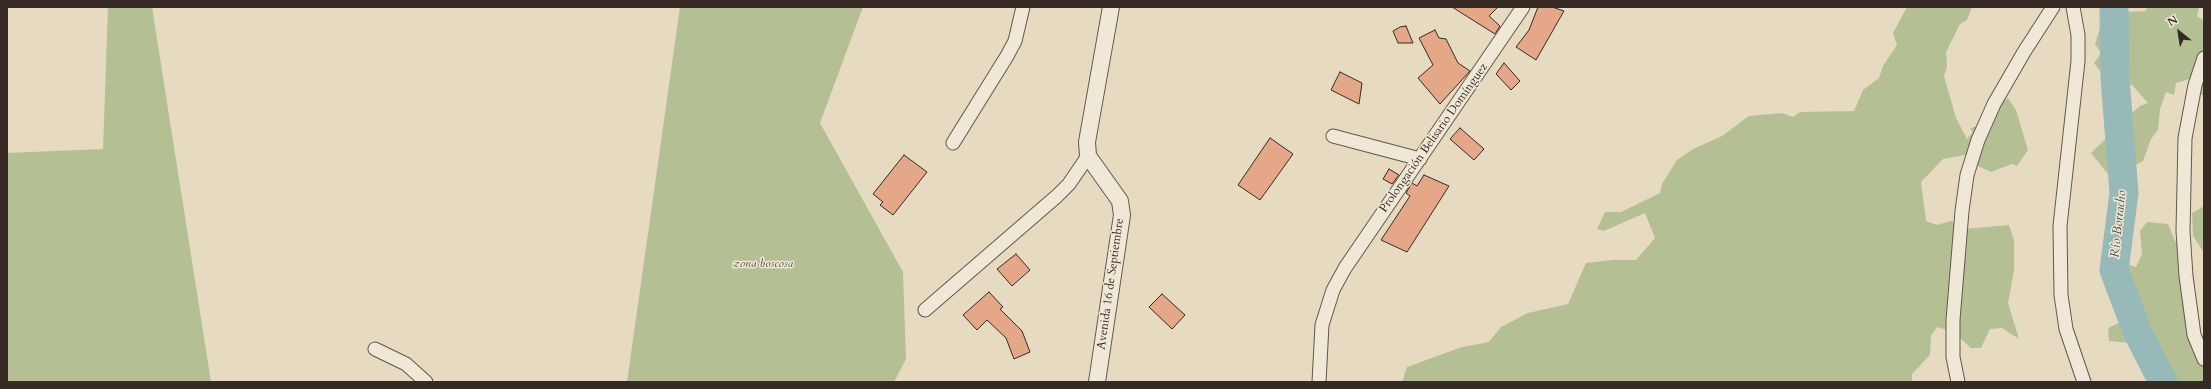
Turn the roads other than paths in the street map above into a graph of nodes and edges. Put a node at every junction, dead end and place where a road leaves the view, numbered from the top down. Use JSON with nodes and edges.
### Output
{"nodes":[{"id":1,"x":1023,"y":7,"type":"edge"},
{"id":2,"x":1111,"y":7,"type":"edge"},
{"id":3,"x":1524,"y":7,"type":"edge"},
{"id":4,"x":2053,"y":7,"type":"edge"},
{"id":5,"x":2073,"y":7,"type":"edge"},
{"id":6,"x":2204,"y":58,"type":"edge"},
{"id":7,"x":1333,"y":136,"type":"dead end"},
{"id":8,"x":953,"y":143,"type":"dead end"},
{"id":9,"x":1088,"y":156,"type":"junction"},
{"id":10,"x":1420,"y":159,"type":"junction"},
{"id":11,"x":925,"y":310,"type":"dead end"},
{"id":12,"x":375,"y":349,"type":"dead end"},
{"id":13,"x":2204,"y":359,"type":"edge"},
{"id":14,"x":426,"y":382,"type":"edge"},
{"id":15,"x":1097,"y":382,"type":"edge"},
{"id":16,"x":1319,"y":382,"type":"edge"},
{"id":17,"x":1958,"y":382,"type":"edge"},
{"id":18,"x":2084,"y":382,"type":"edge"}],
"edges":[{"from":1,"to":8,"type":"street"},
{"from":2,"to":9,"type":"street"},
{"from":3,"to":10,"type":"street","name":"Prolongación Belisario Domínguez"},
{"from":4,"to":17,"type":"street"},
{"from":5,"to":18,"type":"street"},
{"from":6,"to":13,"type":"street"},
{"from":7,"to":10,"type":"street"},
{"from":9,"to":11,"type":"street"},
{"from":9,"to":15,"type":"street","name":"Avenida 16 de Septiembre"},
{"from":10,"to":16,"type":"street","name":"Prolongación Belisario Domínguez"},
{"from":12,"to":14,"type":"street"}]}
